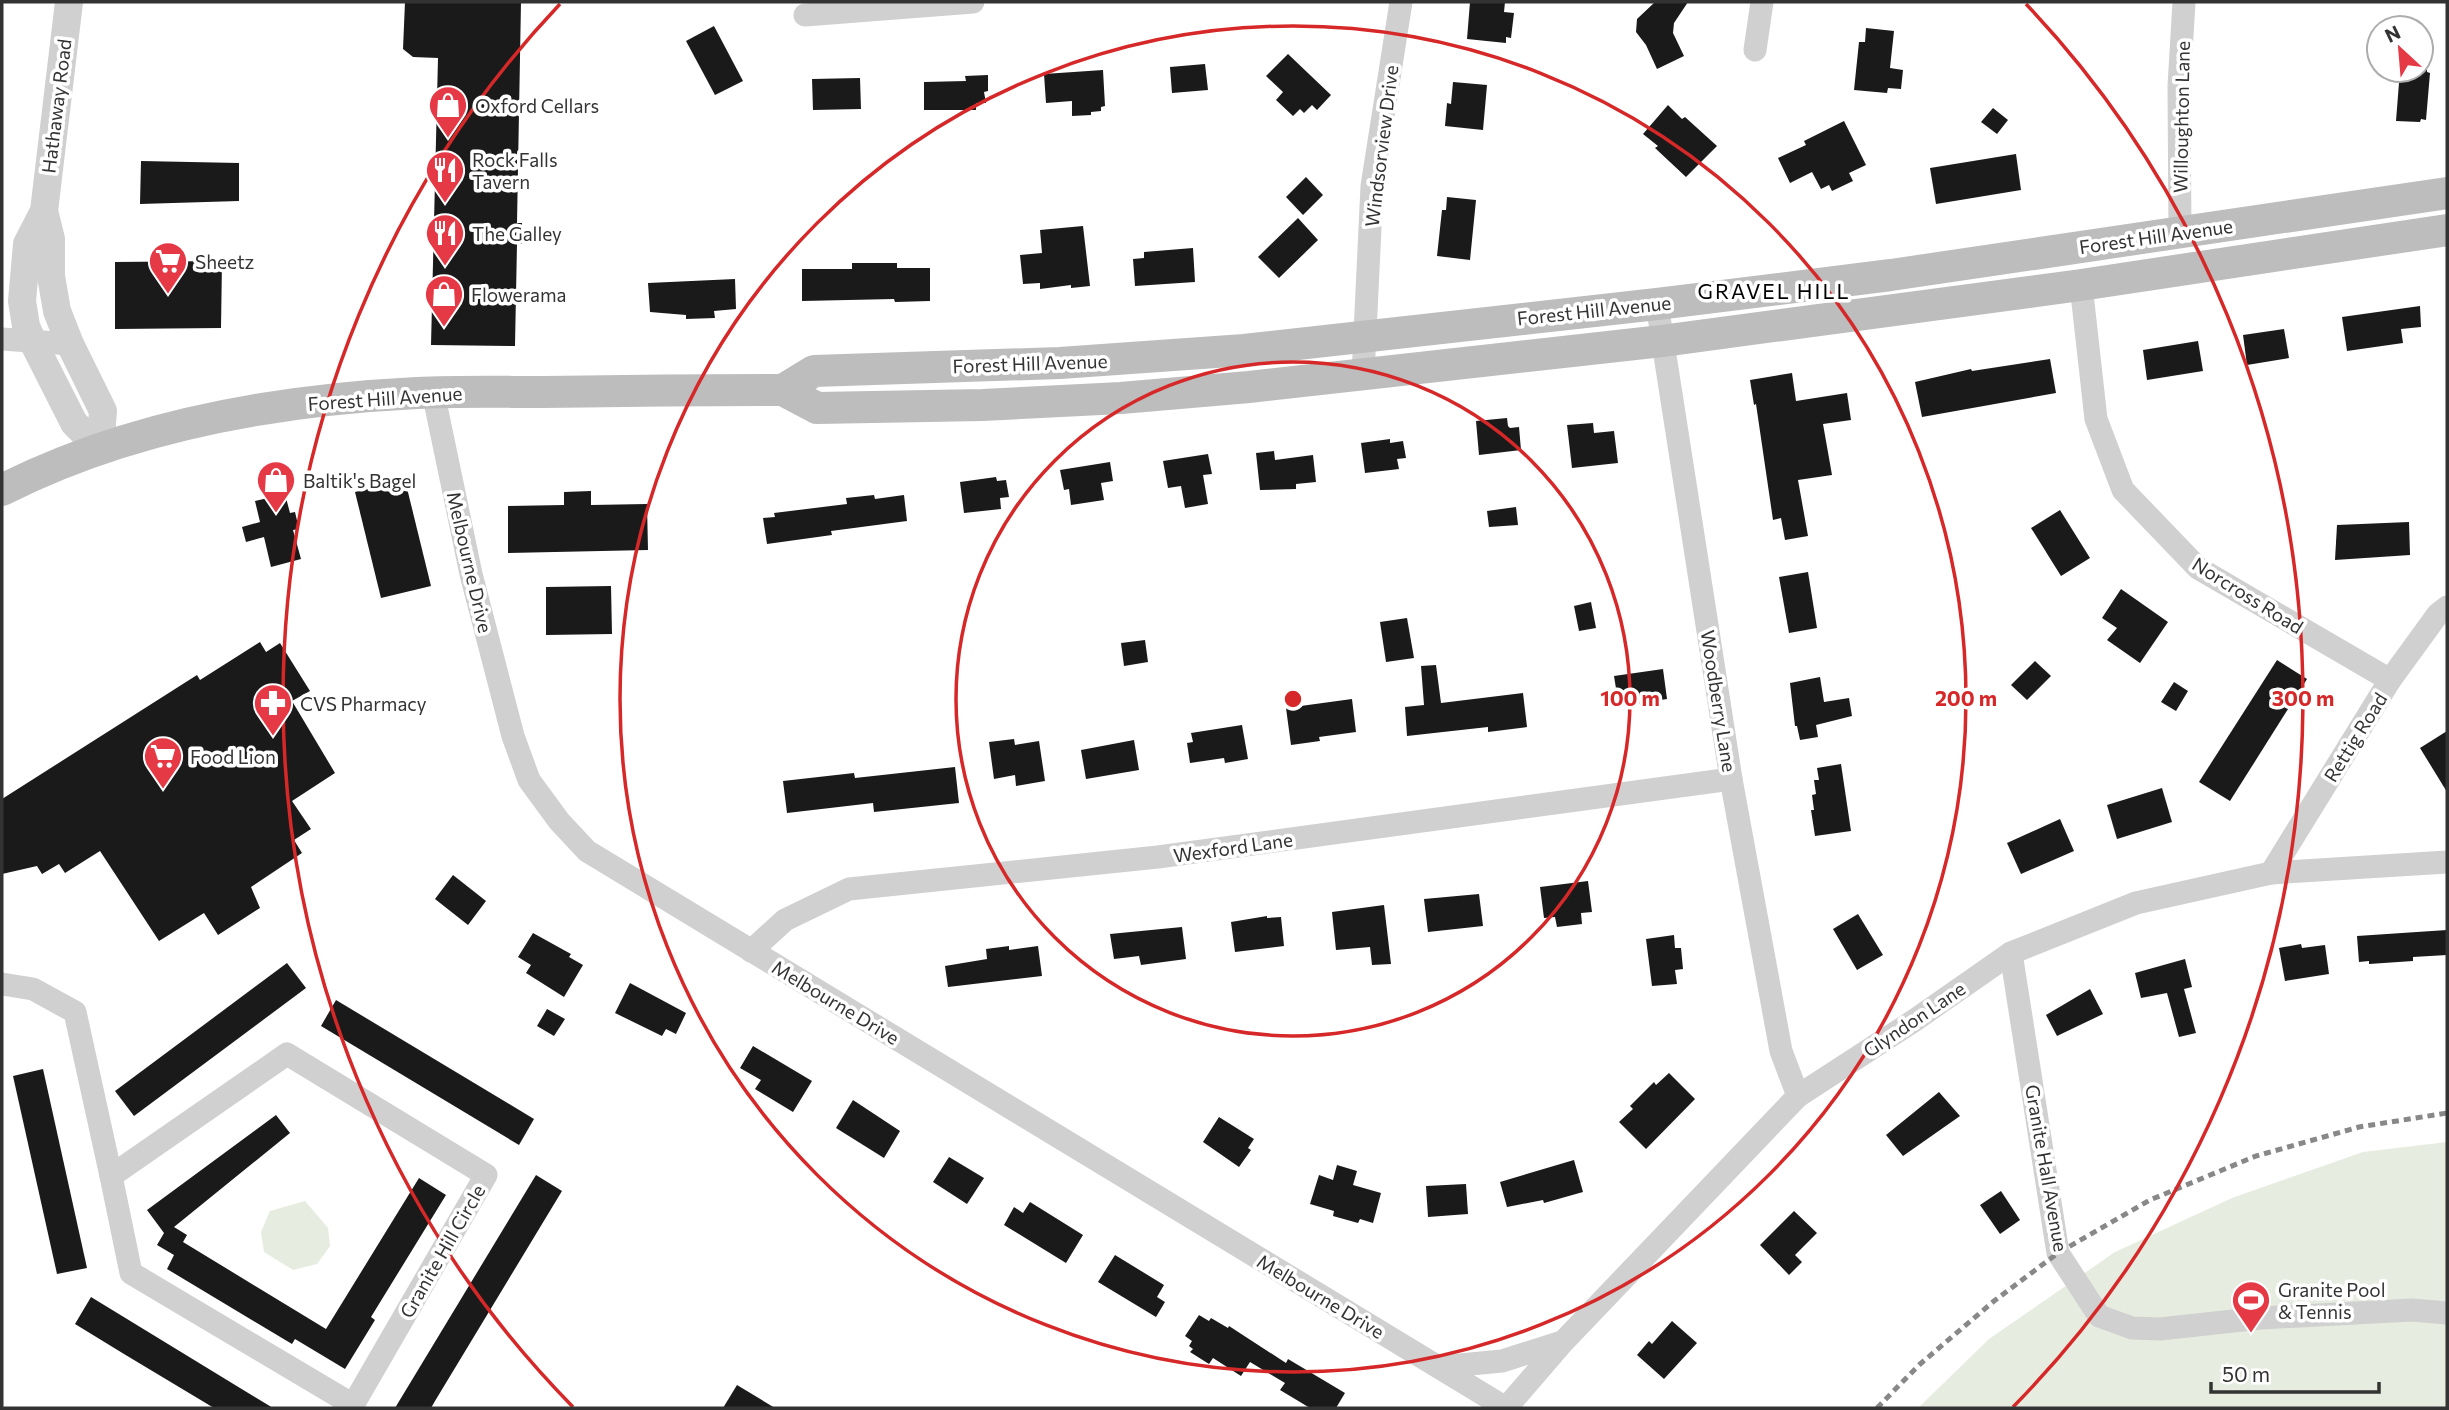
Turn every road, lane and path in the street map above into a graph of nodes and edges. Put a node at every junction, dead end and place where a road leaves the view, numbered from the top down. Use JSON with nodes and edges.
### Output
{"nodes":[{"id":1,"x":69,"y":2,"type":"edge"},
{"id":2,"x":973,"y":2,"type":"edge"},
{"id":3,"x":1401,"y":2,"type":"edge"},
{"id":4,"x":1762,"y":2,"type":"edge"},
{"id":5,"x":2184,"y":2,"type":"edge"},
{"id":6,"x":805,"y":15,"type":"dead end"},
{"id":7,"x":1755,"y":50,"type":"dead end"},
{"id":8,"x":2447,"y":192,"type":"edge"},
{"id":9,"x":44,"y":211,"type":"junction"},
{"id":10,"x":2447,"y":230,"type":"edge"},
{"id":11,"x":2180,"y":233,"type":"junction"},
{"id":12,"x":2081,"y":285,"type":"junction"},
{"id":13,"x":1657,"y":304,"type":"junction"},
{"id":14,"x":1364,"y":336,"type":"junction"},
{"id":15,"x":2,"y":339,"type":"edge"},
{"id":16,"x":32,"y":340,"type":"junction"},
{"id":17,"x":1662,"y":341,"type":"junction"},
{"id":18,"x":70,"y":344,"type":"junction"},
{"id":19,"x":1363,"y":375,"type":"junction"},
{"id":20,"x":783,"y":390,"type":"junction"},
{"id":21,"x":433,"y":392,"type":"junction"},
{"id":22,"x":100,"y":449,"type":"junction"},
{"id":23,"x":2,"y":491,"type":"edge"},
{"id":24,"x":2447,"y":607,"type":"edge"},
{"id":25,"x":2390,"y":680,"type":"junction"},
{"id":26,"x":1731,"y":779,"type":"junction"},
{"id":27,"x":2447,"y":862,"type":"edge"},
{"id":28,"x":2271,"y":873,"type":"junction"},
{"id":29,"x":751,"y":951,"type":"junction"},
{"id":30,"x":2011,"y":953,"type":"junction"},
{"id":31,"x":2,"y":984,"type":"edge"},
{"id":32,"x":1798,"y":1096,"type":"junction"},
{"id":33,"x":111,"y":1177,"type":"junction"},
{"id":34,"x":2447,"y":1313,"type":"edge"},
{"id":35,"x":1563,"y":1342,"type":"junction"},
{"id":36,"x":1439,"y":1367,"type":"junction"},
{"id":37,"x":1506,"y":1408,"type":"edge"}],
"edges":[{"from":1,"to":9,"type":"street","name":"Hathaway Road"},
{"from":2,"to":6,"type":"street"},
{"from":3,"to":14,"type":"street","name":"Windsorview Drive"},
{"from":4,"to":7,"type":"street"},
{"from":5,"to":11,"type":"street","name":"Willoughton Lane"},
{"from":8,"to":11,"type":"main road","name":"Forest Hill Avenue"},
{"from":9,"to":16,"type":"street","name":"Hathaway Road"},
{"from":9,"to":18,"type":"street","name":"Hathaway Road"},
{"from":10,"to":12,"type":"main road","name":"Forest Hill Avenue"},
{"from":11,"to":13,"type":"main road","name":"Forest Hill Avenue"},
{"from":12,"to":17,"type":"main road","name":"Forest Hill Avenue"},
{"from":12,"to":25,"type":"street","name":"Norcross Road"},
{"from":13,"to":14,"type":"main road","name":"Forest Hill Avenue"},
{"from":13,"to":17,"type":"street","name":"Woodberry Lane"},
{"from":14,"to":19,"type":"street","name":"Windsorview Drive"},
{"from":14,"to":20,"type":"main road","name":"Forest Hill Avenue"},
{"from":15,"to":16,"type":"street"},
{"from":16,"to":18,"type":"street"},
{"from":16,"to":22,"type":"street","name":"Hathaway Road"},
{"from":17,"to":19,"type":"main road","name":"Forest Hill Avenue"},
{"from":17,"to":26,"type":"street","name":"Woodberry Lane"},
{"from":18,"to":22,"type":"street","name":"Hathaway Road"},
{"from":19,"to":20,"type":"main road","name":"Forest Hill Avenue"},
{"from":20,"to":21,"type":"main road","name":"Forest Hill Avenue"},
{"from":21,"to":22,"type":"main road","name":"Forest Hill Avenue"},
{"from":21,"to":29,"type":"street","name":"Melbourne Drive"},
{"from":22,"to":23,"type":"main road","name":"Forest Hill Avenue"},
{"from":24,"to":25,"type":"street","name":"Rettig Road"},
{"from":25,"to":28,"type":"street","name":"Rettig Road"},
{"from":26,"to":29,"type":"street","name":"Wexford Lane"},
{"from":26,"to":32,"type":"street","name":"Woodberry Lane"},
{"from":27,"to":28,"type":"street","name":"Glyndon Lane"},
{"from":28,"to":30,"type":"street","name":"Glyndon Lane"},
{"from":29,"to":36,"type":"street","name":"Melbourne Drive"},
{"from":30,"to":32,"type":"street","name":"Glyndon Lane"},
{"from":30,"to":34,"type":"street","name":"Granite Hall Avenue"},
{"from":31,"to":33,"type":"street","name":"Granite Hill Circle"},
{"from":32,"to":35,"type":"street","name":"Glyndon Lane"},
{"from":33,"to":33,"type":"street","name":"Granite Hill Circle"},
{"from":35,"to":36,"type":"street"},
{"from":35,"to":37,"type":"street","name":"Glyndon Lane"},
{"from":36,"to":37,"type":"street","name":"Melbourne Drive"}]}
